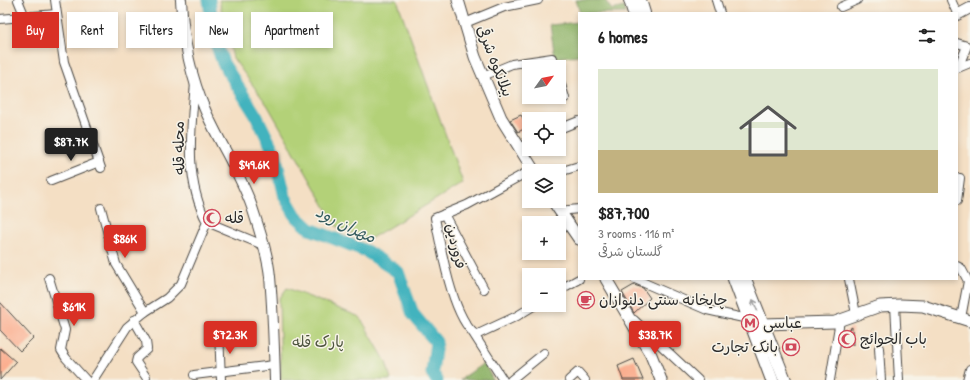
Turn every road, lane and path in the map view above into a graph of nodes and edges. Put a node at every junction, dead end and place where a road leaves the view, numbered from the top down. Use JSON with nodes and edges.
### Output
{"nodes":[{"id":1,"x":18,"y":0,"type":"edge"},
{"id":2,"x":55,"y":0,"type":"edge"},
{"id":3,"x":181,"y":0,"type":"edge"},
{"id":4,"x":458,"y":0,"type":"edge"},
{"id":5,"x":538,"y":0,"type":"edge"},
{"id":6,"x":630,"y":0,"type":"edge"},
{"id":7,"x":640,"y":0,"type":"edge"},
{"id":8,"x":716,"y":0,"type":"edge"},
{"id":9,"x":857,"y":0,"type":"edge"},
{"id":10,"x":951,"y":0,"type":"edge"},
{"id":11,"x":841,"y":7,"type":"edge"},
{"id":12,"x":970,"y":8,"type":"edge"},
{"id":13,"x":23,"y":12,"type":"edge"},
{"id":14,"x":56,"y":12,"type":"edge"},
{"id":15,"x":634,"y":12,"type":"edge"},
{"id":16,"x":644,"y":12,"type":"edge"},
{"id":17,"x":720,"y":12,"type":"edge"},
{"id":18,"x":956,"y":12,"type":"edge"},
{"id":19,"x":958,"y":14,"type":"edge"},
{"id":20,"x":12,"y":18,"type":"edge"},
{"id":21,"x":0,"y":19,"type":"edge"},
{"id":22,"x":465,"y":23,"type":"junction"},
{"id":23,"x":59,"y":32,"type":"edge"},
{"id":24,"x":970,"y":37,"type":"edge"},
{"id":25,"x":958,"y":43,"type":"edge"},
{"id":26,"x":968,"y":47,"type":"edge"},
{"id":27,"x":539,"y":60,"type":"edge"},
{"id":28,"x":553,"y":60,"type":"edge"},
{"id":29,"x":522,"y":62,"type":"edge"},
{"id":30,"x":970,"y":63,"type":"edge"},
{"id":31,"x":958,"y":68,"type":"edge"},
{"id":32,"x":483,"y":76,"type":"junction"},
{"id":33,"x":195,"y":82,"type":"junction"},
{"id":34,"x":578,"y":121,"type":"edge"},
{"id":35,"x":566,"y":126,"type":"edge"},
{"id":36,"x":530,"y":164,"type":"edge"},
{"id":37,"x":578,"y":166,"type":"edge"},
{"id":38,"x":566,"y":170,"type":"edge"},
{"id":39,"x":522,"y":176,"type":"edge"},
{"id":40,"x":960,"y":178,"type":"dead end"},
{"id":41,"x":51,"y":181,"type":"dead end"},
{"id":42,"x":958,"y":194,"type":"edge"},
{"id":43,"x":566,"y":207,"type":"edge"},
{"id":44,"x":101,"y":208,"type":"dead end"},
{"id":45,"x":557,"y":208,"type":"edge"},
{"id":46,"x":578,"y":209,"type":"edge"},
{"id":47,"x":444,"y":214,"type":"junction"},
{"id":48,"x":207,"y":222,"type":"junction"},
{"id":49,"x":578,"y":238,"type":"edge"},
{"id":50,"x":263,"y":246,"type":"junction"},
{"id":51,"x":958,"y":266,"type":"edge"},
{"id":52,"x":49,"y":278,"type":"dead end"},
{"id":53,"x":578,"y":280,"type":"edge"},
{"id":54,"x":607,"y":280,"type":"edge"},
{"id":55,"x":637,"y":280,"type":"edge"},
{"id":56,"x":734,"y":280,"type":"edge"},
{"id":57,"x":745,"y":280,"type":"edge"},
{"id":58,"x":849,"y":280,"type":"edge"},
{"id":59,"x":566,"y":286,"type":"edge"},
{"id":60,"x":484,"y":289,"type":"dead end"},
{"id":61,"x":895,"y":305,"type":"junction"},
{"id":62,"x":145,"y":312,"type":"junction"},
{"id":63,"x":524,"y":312,"type":"edge"},
{"id":64,"x":627,"y":314,"type":"junction"},
{"id":65,"x":856,"y":314,"type":"junction"},
{"id":66,"x":966,"y":319,"type":"edge"},
{"id":67,"x":134,"y":320,"type":"junction"},
{"id":68,"x":748,"y":320,"type":"junction"},
{"id":69,"x":840,"y":320,"type":"junction"},
{"id":70,"x":763,"y":324,"type":"junction"},
{"id":71,"x":219,"y":330,"type":"dead end"},
{"id":72,"x":475,"y":334,"type":"junction"},
{"id":73,"x":879,"y":348,"type":"dead end"},
{"id":74,"x":544,"y":353,"type":"dead end"},
{"id":75,"x":274,"y":365,"type":"junction"},
{"id":76,"x":970,"y":369,"type":"edge"},
{"id":77,"x":194,"y":375,"type":"dead end"},
{"id":78,"x":220,"y":376,"type":"edge"},
{"id":79,"x":146,"y":377,"type":"dead end"},
{"id":80,"x":86,"y":380,"type":"edge"},
{"id":81,"x":93,"y":380,"type":"edge"},
{"id":82,"x":275,"y":380,"type":"edge"},
{"id":83,"x":503,"y":380,"type":"edge"},
{"id":84,"x":511,"y":380,"type":"edge"},
{"id":85,"x":569,"y":380,"type":"edge"},
{"id":86,"x":586,"y":380,"type":"edge"},
{"id":87,"x":661,"y":380,"type":"edge"},
{"id":88,"x":698,"y":380,"type":"edge"},
{"id":89,"x":772,"y":380,"type":"edge"},
{"id":90,"x":785,"y":380,"type":"edge"},
{"id":91,"x":830,"y":380,"type":"edge"},
{"id":92,"x":882,"y":380,"type":"edge"},
{"id":93,"x":899,"y":380,"type":"edge"},
{"id":94,"x":967,"y":380,"type":"edge"}],
"edges":[{"from":1,"to":13,"type":"street"},
{"from":2,"to":14,"type":"street"},
{"from":3,"to":33,"type":"street"},
{"from":4,"to":22,"type":"main road","name":"بیلانکوه شرقی"},
{"from":5,"to":22,"type":"street"},
{"from":6,"to":15,"type":"main road"},
{"from":7,"to":16,"type":"main road"},
{"from":8,"to":17,"type":"street"},
{"from":9,"to":11,"type":"street"},
{"from":10,"to":18,"type":"street"},
{"from":12,"to":19,"type":"street"},
{"from":20,"to":21,"type":"street"},
{"from":22,"to":32,"type":"main road","name":"بیلانکوه شرقی"},
{"from":23,"to":41,"type":"street"},
{"from":24,"to":26,"type":"street"},
{"from":25,"to":26,"type":"street"},
{"from":26,"to":31,"type":"street"},
{"from":27,"to":28,"type":"street"},
{"from":29,"to":32,"type":"street"},
{"from":30,"to":31,"type":"street"},
{"from":32,"to":36,"type":"main road","name":"بیلانکوه شرقی"},
{"from":33,"to":48,"type":"street","name":"محله قله"},
{"from":33,"to":50,"type":"street"},
{"from":34,"to":35,"type":"street"},
{"from":37,"to":38,"type":"street"},
{"from":39,"to":47,"type":"street","name":"فروردین"},
{"from":40,"to":42,"type":"street"},
{"from":43,"to":46,"type":"street"},
{"from":44,"to":62,"type":"street"},
{"from":45,"to":49,"type":"main road"},
{"from":47,"to":60,"type":"street"},
{"from":47,"to":72,"type":"street","name":"فروردین"},
{"from":48,"to":50,"type":"street"},
{"from":48,"to":62,"type":"street"},
{"from":50,"to":75,"type":"street"},
{"from":51,"to":66,"type":"street"},
{"from":52,"to":80,"type":"street"},
{"from":53,"to":59,"type":"street"},
{"from":54,"to":64,"type":"main road"},
{"from":55,"to":68,"type":"street"},
{"from":56,"to":68,"type":"main road"},
{"from":70,"to":57,"type":"main road","one_way":true},
{"from":58,"to":65,"type":"street"},
{"from":61,"to":65,"type":"main road"},
{"from":61,"to":66,"type":"main road"},
{"from":61,"to":93,"type":"street"},
{"from":62,"to":67,"type":"street"},
{"from":63,"to":72,"type":"street"},
{"from":64,"to":87,"type":"main road"},
{"from":64,"to":88,"type":"street"},
{"from":65,"to":69,"type":"main road"},
{"from":67,"to":79,"type":"street"},
{"from":67,"to":81,"type":"street"},
{"from":68,"to":70,"type":"main road"},
{"from":68,"to":89,"type":"main road"},
{"from":69,"to":70,"type":"main road"},
{"from":69,"to":91,"type":"street"},
{"from":70,"to":90,"type":"main road"},
{"from":71,"to":78,"type":"street"},
{"from":72,"to":83,"type":"street"},
{"from":73,"to":92,"type":"street"},
{"from":74,"to":84,"type":"street"},
{"from":75,"to":78,"type":"street"},
{"from":75,"to":82,"type":"street"},
{"from":76,"to":94,"type":"street"},
{"from":77,"to":78,"type":"street"},
{"from":85,"to":86,"type":"street"}]}
